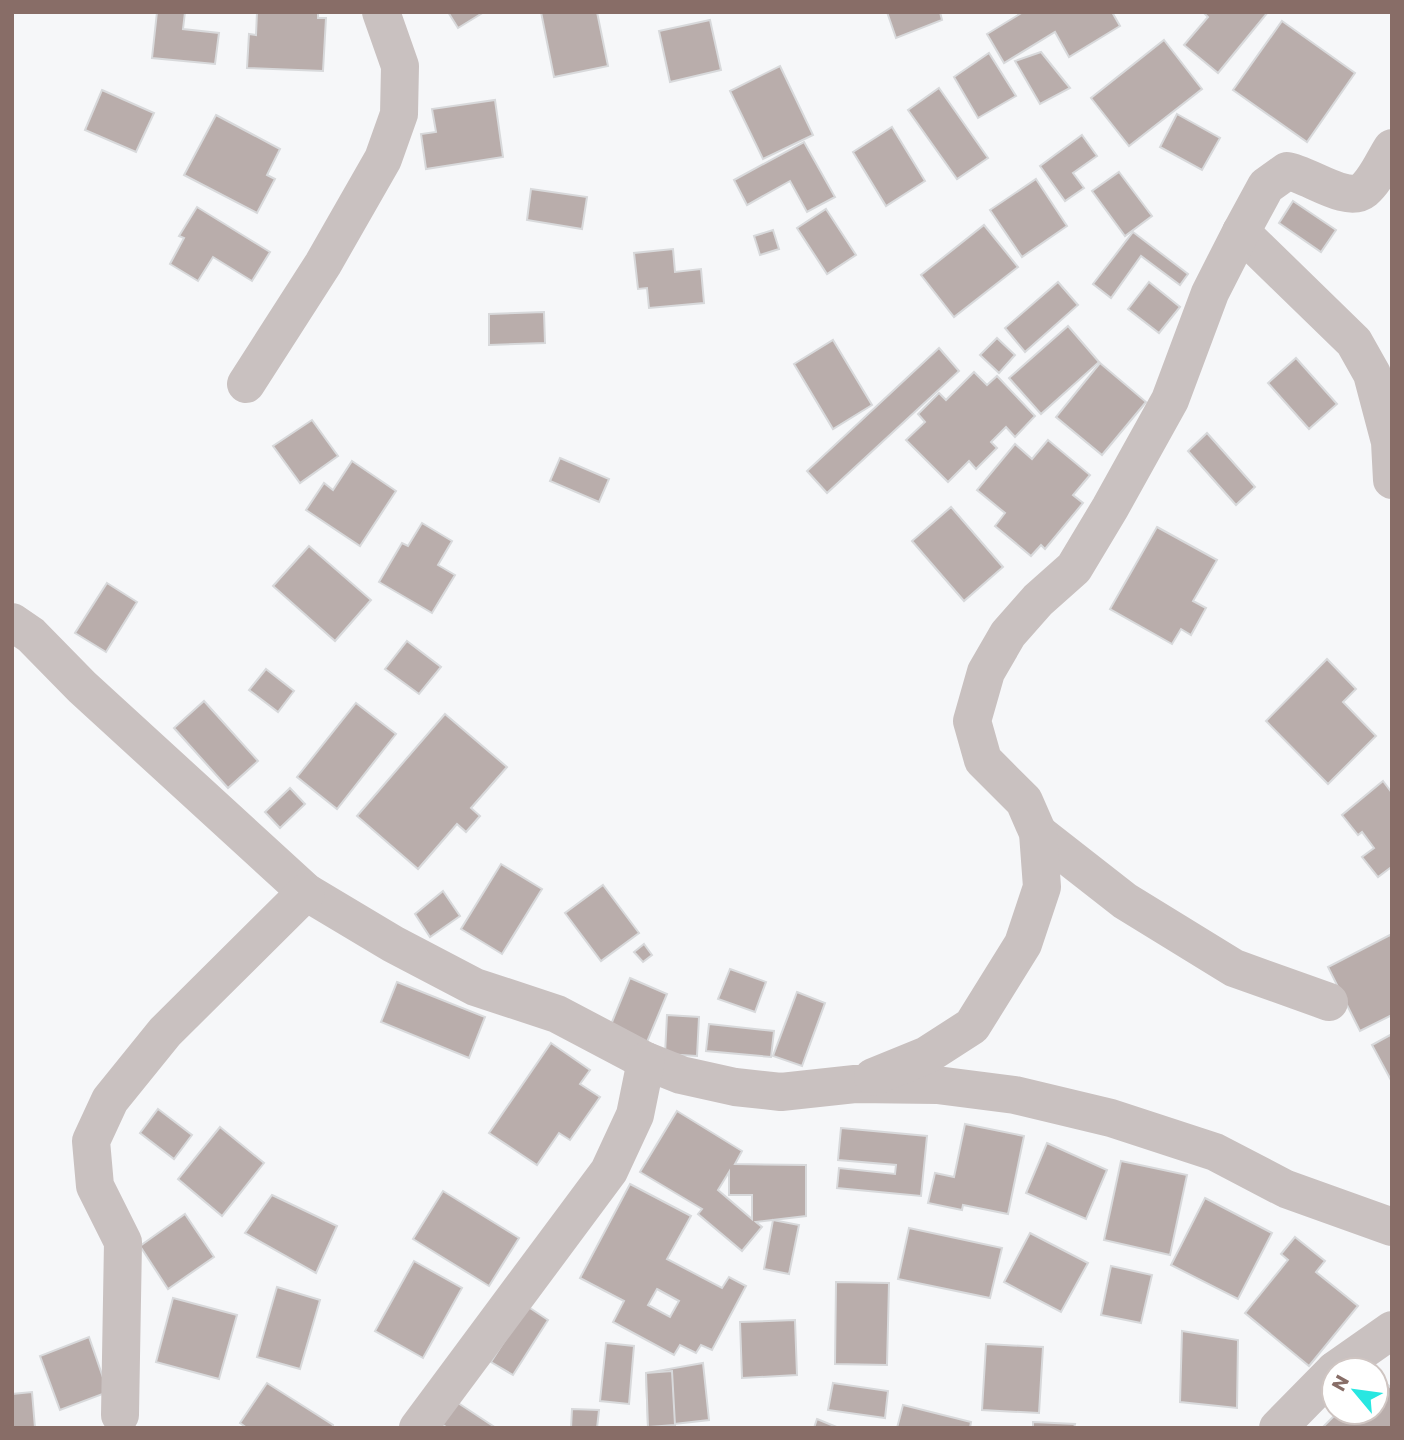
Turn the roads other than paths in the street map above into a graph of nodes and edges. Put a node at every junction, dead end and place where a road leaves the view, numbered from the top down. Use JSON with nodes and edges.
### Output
{"nodes":[{"id":1,"x":381,"y":12,"type":"edge"},
{"id":2,"x":1392,"y":148,"type":"edge"},
{"id":3,"x":1241,"y":232,"type":"junction"},
{"id":4,"x":246,"y":384,"type":"dead end"},
{"id":5,"x":1392,"y":480,"type":"edge"},
{"id":6,"x":12,"y":622,"type":"edge"},
{"id":7,"x":1038,"y":833,"type":"junction"},
{"id":8,"x":306,"y":892,"type":"junction"},
{"id":9,"x":1329,"y":1002,"type":"dead end"},
{"id":10,"x":646,"y":1061,"type":"junction"},
{"id":11,"x":855,"y":1084,"type":"junction"},
{"id":12,"x":1392,"y":1227,"type":"edge"},
{"id":13,"x":1392,"y":1330,"type":"edge"},
{"id":14,"x":1355,"y":1356,"type":"edge"},
{"id":15,"x":1320,"y":1386,"type":"edge"},
{"id":16,"x":120,"y":1415,"type":"dead end"},
{"id":17,"x":1282,"y":1426,"type":"edge"},
{"id":18,"x":418,"y":1428,"type":"edge"}],
"edges":[{"from":1,"to":4,"type":"street"},
{"from":2,"to":3,"type":"street"},
{"from":3,"to":5,"type":"street"},
{"from":3,"to":7,"type":"street"},
{"from":6,"to":8,"type":"street"},
{"from":7,"to":9,"type":"street"},
{"from":7,"to":11,"type":"street"},
{"from":8,"to":10,"type":"street"},
{"from":8,"to":16,"type":"street"},
{"from":10,"to":11,"type":"street"},
{"from":10,"to":18,"type":"street"},
{"from":11,"to":12,"type":"street"},
{"from":13,"to":14,"type":"street"},
{"from":15,"to":17,"type":"street"}]}
